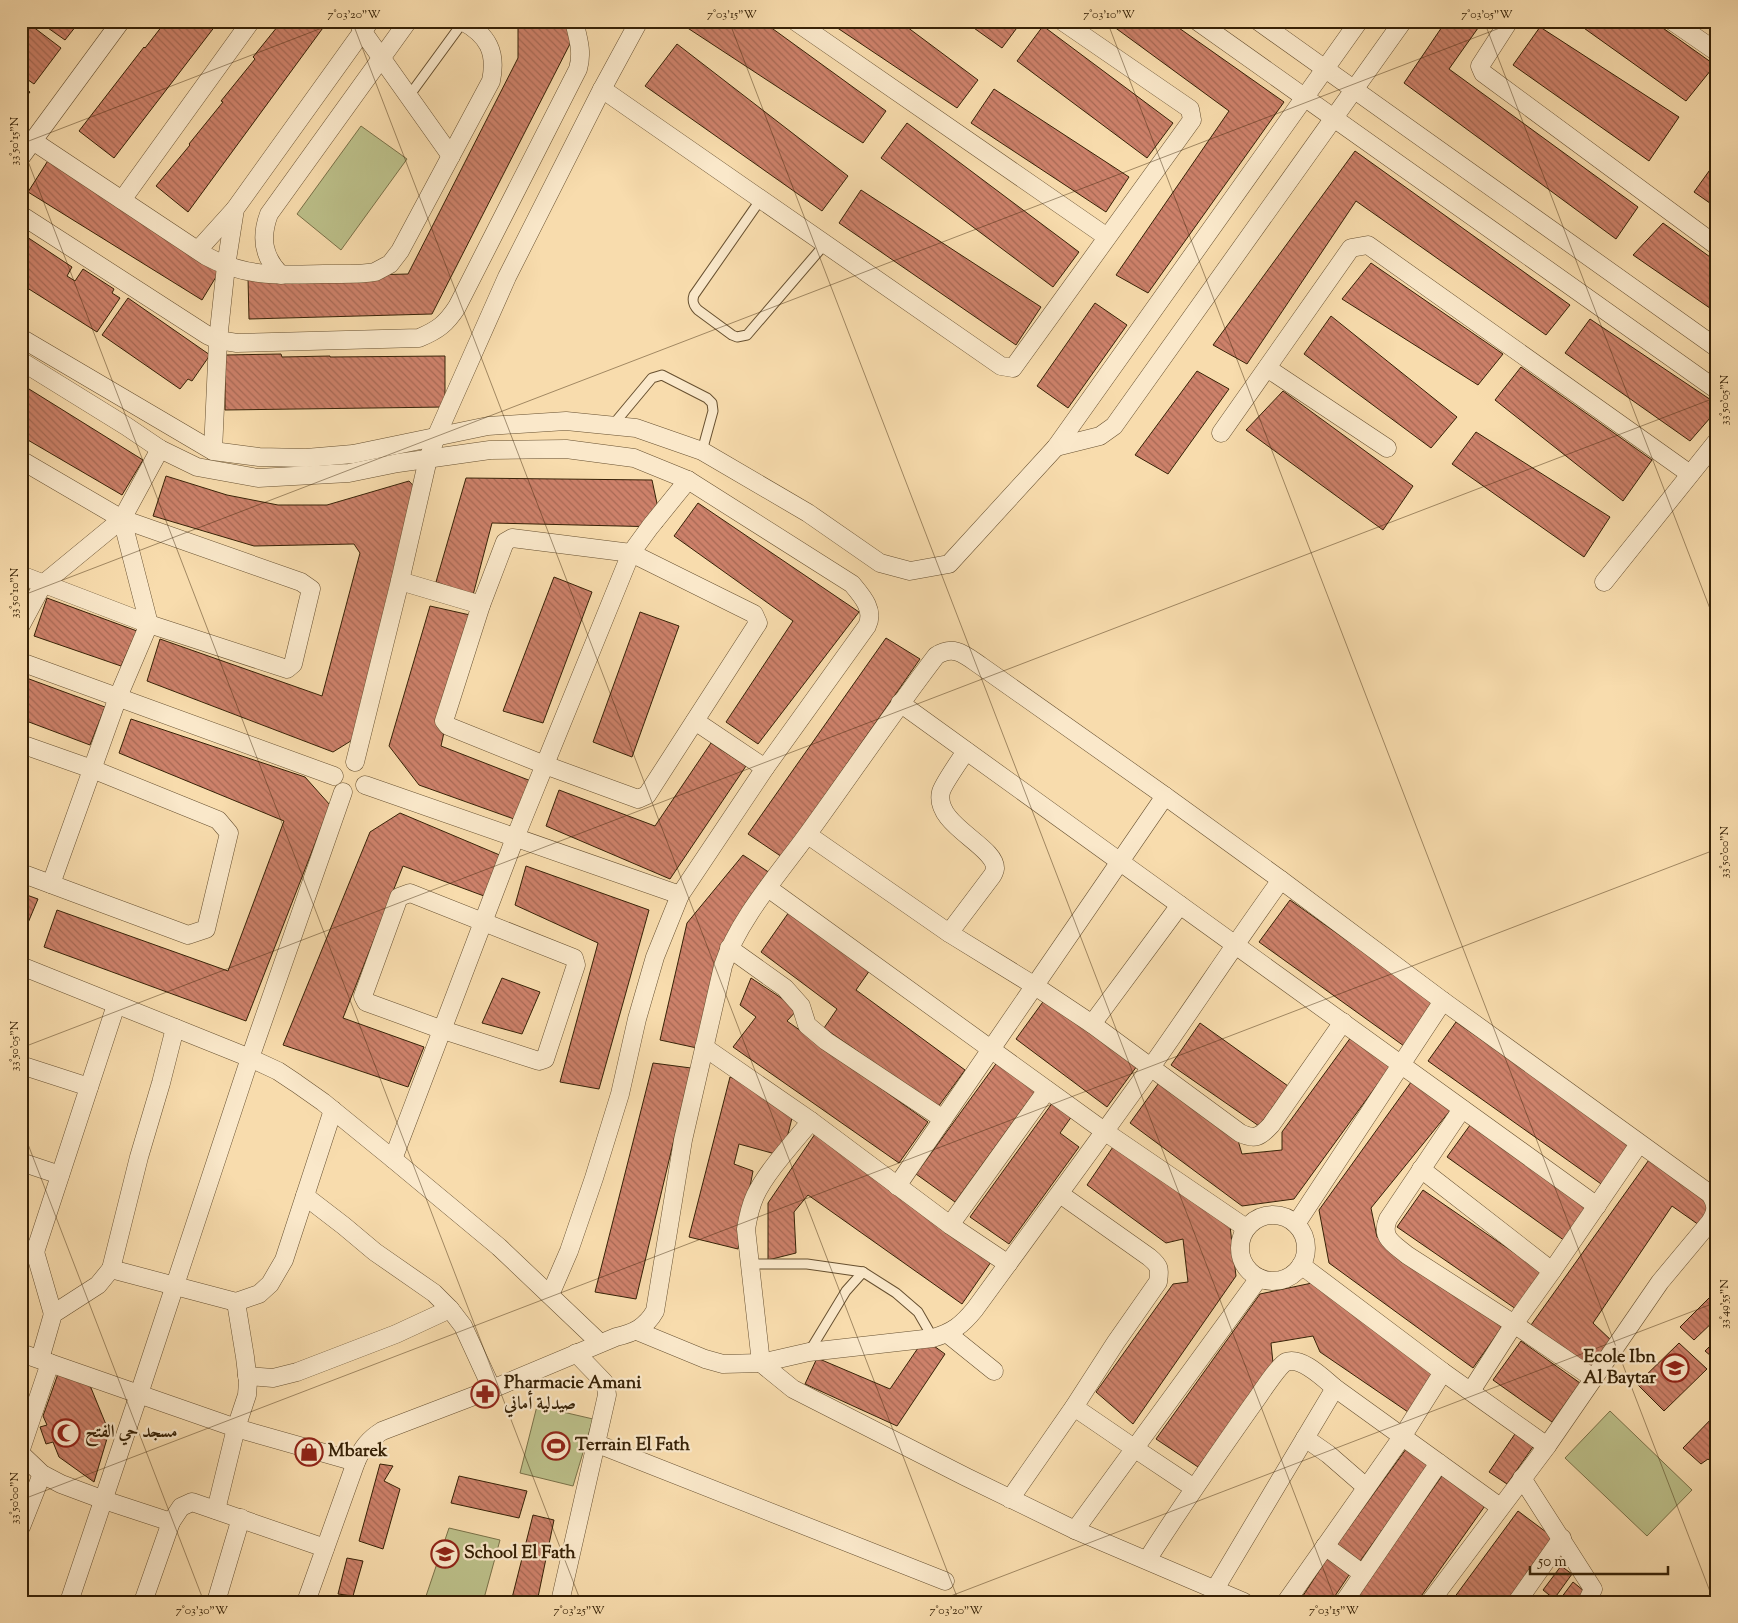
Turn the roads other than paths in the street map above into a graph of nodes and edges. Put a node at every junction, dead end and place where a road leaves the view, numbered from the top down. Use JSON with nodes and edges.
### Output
{"nodes":[{"id":1,"x":121,"y":21,"type":"edge"},
{"id":2,"x":251,"y":21,"type":"edge"},
{"id":3,"x":408,"y":21,"type":"edge"},
{"id":4,"x":463,"y":21,"type":"edge"},
{"id":5,"x":574,"y":21,"type":"edge"},
{"id":6,"x":639,"y":21,"type":"edge"},
{"id":7,"x":795,"y":21,"type":"edge"},
{"id":8,"x":1062,"y":21,"type":"edge"},
{"id":9,"x":1197,"y":21,"type":"edge"},
{"id":10,"x":1258,"y":21,"type":"edge"},
{"id":11,"x":1359,"y":21,"type":"edge"},
{"id":12,"x":1402,"y":21,"type":"edge"},
{"id":13,"x":1509,"y":21,"type":"edge"},
{"id":14,"x":1672,"y":21,"type":"edge"},
{"id":15,"x":364,"y":25,"type":"edge"},
{"id":16,"x":1717,"y":52,"type":"edge"},
{"id":17,"x":381,"y":58,"type":"junction"},
{"id":18,"x":1325,"y":69,"type":"junction"},
{"id":19,"x":602,"y":89,"type":"junction"},
{"id":20,"x":1354,"y":89,"type":"junction"},
{"id":21,"x":409,"y":96,"type":"junction"},
{"id":22,"x":1305,"y":98,"type":"junction"},
{"id":23,"x":1334,"y":118,"type":"junction"},
{"id":24,"x":33,"y":141,"type":"junction"},
{"id":25,"x":451,"y":156,"type":"junction"},
{"id":26,"x":21,"y":157,"type":"edge"},
{"id":27,"x":761,"y":199,"type":"junction"},
{"id":28,"x":122,"y":200,"type":"junction"},
{"id":29,"x":235,"y":209,"type":"junction"},
{"id":30,"x":21,"y":215,"type":"edge"},
{"id":31,"x":1107,"y":237,"type":"junction"},
{"id":32,"x":825,"y":244,"type":"junction"},
{"id":33,"x":1717,"y":246,"type":"edge"},
{"id":34,"x":198,"y":250,"type":"junction"},
{"id":35,"x":226,"y":266,"type":"junction"},
{"id":36,"x":281,"y":275,"type":"junction"},
{"id":37,"x":21,"y":338,"type":"edge"},
{"id":38,"x":218,"y":340,"type":"junction"},
{"id":39,"x":1717,"y":348,"type":"edge"},
{"id":40,"x":21,"y":361,"type":"edge"},
{"id":41,"x":1267,"y":368,"type":"junction"},
{"id":42,"x":1717,"y":390,"type":"edge"},
{"id":43,"x":612,"y":426,"type":"junction"},
{"id":44,"x":1221,"y":433,"type":"dead end"},
{"id":45,"x":436,"y":436,"type":"junction"},
{"id":46,"x":1717,"y":441,"type":"edge"},
{"id":47,"x":1056,"y":447,"type":"junction"},
{"id":48,"x":1387,"y":448,"type":"dead end"},
{"id":49,"x":160,"y":449,"type":"junction"},
{"id":50,"x":213,"y":451,"type":"junction"},
{"id":51,"x":702,"y":451,"type":"junction"},
{"id":52,"x":428,"y":459,"type":"junction"},
{"id":53,"x":21,"y":460,"type":"edge"},
{"id":54,"x":1690,"y":474,"type":"junction"},
{"id":55,"x":688,"y":480,"type":"junction"},
{"id":56,"x":122,"y":519,"type":"junction"},
{"id":57,"x":631,"y":553,"type":"junction"},
{"id":58,"x":21,"y":576,"type":"edge"},
{"id":59,"x":400,"y":581,"type":"junction"},
{"id":60,"x":1604,"y":582,"type":"dead end"},
{"id":61,"x":43,"y":584,"type":"junction"},
{"id":62,"x":481,"y":605,"type":"junction"},
{"id":63,"x":149,"y":624,"type":"junction"},
{"id":64,"x":21,"y":625,"type":"edge"},
{"id":65,"x":21,"y":662,"type":"edge"},
{"id":66,"x":118,"y":697,"type":"junction"},
{"id":67,"x":900,"y":703,"type":"junction"},
{"id":68,"x":695,"y":721,"type":"junction"},
{"id":69,"x":21,"y":744,"type":"edge"},
{"id":70,"x":966,"y":751,"type":"junction"},
{"id":71,"x":355,"y":762,"type":"junction"},
{"id":72,"x":545,"y":766,"type":"junction"},
{"id":73,"x":765,"y":768,"type":"junction"},
{"id":74,"x":92,"y":769,"type":"junction"},
{"id":75,"x":334,"y":776,"type":"junction"},
{"id":76,"x":365,"y":785,"type":"junction"},
{"id":77,"x":343,"y":792,"type":"junction"},
{"id":78,"x":1165,"y":796,"type":"junction"},
{"id":79,"x":808,"y":834,"type":"junction"},
{"id":80,"x":515,"y":838,"type":"junction"},
{"id":81,"x":1120,"y":861,"type":"junction"},
{"id":82,"x":21,"y":873,"type":"edge"},
{"id":83,"x":1281,"y":880,"type":"junction"},
{"id":84,"x":51,"y":884,"type":"junction"},
{"id":85,"x":768,"y":888,"type":"junction"},
{"id":86,"x":680,"y":895,"type":"junction"},
{"id":87,"x":1180,"y":905,"type":"junction"},
{"id":88,"x":483,"y":922,"type":"junction"},
{"id":89,"x":949,"y":933,"type":"junction"},
{"id":90,"x":1235,"y":944,"type":"junction"},
{"id":91,"x":729,"y":948,"type":"junction"},
{"id":92,"x":21,"y":966,"type":"edge"},
{"id":93,"x":1035,"y":986,"type":"junction"},
{"id":94,"x":1443,"y":1001,"type":"junction"},
{"id":95,"x":116,"y":1005,"type":"junction"},
{"id":96,"x":1344,"y":1022,"type":"junction"},
{"id":97,"x":1092,"y":1024,"type":"junction"},
{"id":98,"x":175,"y":1028,"type":"junction"},
{"id":99,"x":443,"y":1030,"type":"junction"},
{"id":100,"x":704,"y":1047,"type":"junction"},
{"id":101,"x":990,"y":1048,"type":"junction"},
{"id":102,"x":250,"y":1058,"type":"junction"},
{"id":103,"x":1400,"y":1064,"type":"junction"},
{"id":104,"x":21,"y":1065,"type":"edge"},
{"id":105,"x":1151,"y":1066,"type":"junction"},
{"id":106,"x":89,"y":1087,"type":"junction"},
{"id":107,"x":1047,"y":1090,"type":"junction"},
{"id":108,"x":1462,"y":1108,"type":"junction"},
{"id":109,"x":332,"y":1110,"type":"junction"},
{"id":110,"x":942,"y":1119,"type":"junction"},
{"id":111,"x":811,"y":1121,"type":"junction"},
{"id":112,"x":1104,"y":1131,"type":"junction"},
{"id":113,"x":1639,"y":1144,"type":"junction"},
{"id":114,"x":393,"y":1159,"type":"junction"},
{"id":115,"x":21,"y":1162,"type":"edge"},
{"id":116,"x":1421,"y":1169,"type":"junction"},
{"id":117,"x":60,"y":1175,"type":"junction"},
{"id":118,"x":897,"y":1186,"type":"junction"},
{"id":119,"x":1060,"y":1194,"type":"junction"},
{"id":120,"x":305,"y":1196,"type":"junction"},
{"id":121,"x":1597,"y":1206,"type":"junction"},
{"id":122,"x":1296,"y":1224,"type":"junction"},
{"id":123,"x":950,"y":1225,"type":"junction"},
{"id":124,"x":1246,"y":1228,"type":"junction"},
{"id":125,"x":28,"y":1249,"type":"edge"},
{"id":126,"x":750,"y":1264,"type":"junction"},
{"id":127,"x":1008,"y":1264,"type":"junction"},
{"id":128,"x":1301,"y":1265,"type":"junction"},
{"id":129,"x":111,"y":1269,"type":"junction"},
{"id":130,"x":1552,"y":1271,"type":"junction"},
{"id":131,"x":863,"y":1272,"type":"junction"},
{"id":132,"x":1259,"y":1278,"type":"junction"},
{"id":133,"x":44,"y":1283,"type":"junction"},
{"id":134,"x":175,"y":1286,"type":"junction"},
{"id":135,"x":550,"y":1296,"type":"junction"},
{"id":136,"x":76,"y":1299,"type":"junction"},
{"id":137,"x":236,"y":1302,"type":"junction"},
{"id":138,"x":450,"y":1309,"type":"junction"},
{"id":139,"x":53,"y":1314,"type":"junction"},
{"id":140,"x":1514,"y":1324,"type":"junction"},
{"id":141,"x":637,"y":1331,"type":"junction"},
{"id":142,"x":941,"y":1336,"type":"junction"},
{"id":143,"x":600,"y":1343,"type":"junction"},
{"id":144,"x":808,"y":1352,"type":"junction"},
{"id":145,"x":21,"y":1353,"type":"edge"},
{"id":146,"x":576,"y":1353,"type":"junction"},
{"id":147,"x":45,"y":1361,"type":"junction"},
{"id":148,"x":761,"y":1363,"type":"junction"},
{"id":149,"x":994,"y":1371,"type":"dead end"},
{"id":150,"x":1444,"y":1372,"type":"junction"},
{"id":151,"x":247,"y":1376,"type":"junction"},
{"id":152,"x":1592,"y":1378,"type":"junction"},
{"id":153,"x":1335,"y":1388,"type":"junction"},
{"id":154,"x":492,"y":1389,"type":"junction"},
{"id":155,"x":1471,"y":1391,"type":"junction"},
{"id":156,"x":139,"y":1394,"type":"junction"},
{"id":157,"x":1074,"y":1407,"type":"junction"},
{"id":158,"x":236,"y":1428,"type":"junction"},
{"id":159,"x":1402,"y":1437,"type":"junction"},
{"id":160,"x":1305,"y":1438,"type":"junction"},
{"id":161,"x":596,"y":1443,"type":"junction"},
{"id":162,"x":1547,"y":1446,"type":"junction"},
{"id":163,"x":1134,"y":1448,"type":"junction"},
{"id":164,"x":21,"y":1449,"type":"edge"},
{"id":165,"x":21,"y":1454,"type":"edge"},
{"id":166,"x":356,"y":1462,"type":"junction"},
{"id":167,"x":1439,"y":1463,"type":"junction"},
{"id":168,"x":42,"y":1474,"type":"junction"},
{"id":169,"x":1522,"y":1478,"type":"junction"},
{"id":170,"x":1366,"y":1487,"type":"junction"},
{"id":171,"x":1194,"y":1488,"type":"junction"},
{"id":172,"x":1010,"y":1499,"type":"junction"},
{"id":173,"x":104,"y":1500,"type":"junction"},
{"id":174,"x":1500,"y":1507,"type":"junction"},
{"id":175,"x":216,"y":1510,"type":"junction"},
{"id":176,"x":241,"y":1518,"type":"junction"},
{"id":177,"x":170,"y":1522,"type":"junction"},
{"id":178,"x":21,"y":1527,"type":"edge"},
{"id":179,"x":1075,"y":1530,"type":"junction"},
{"id":180,"x":1562,"y":1538,"type":"junction"},
{"id":181,"x":1325,"y":1546,"type":"junction"},
{"id":182,"x":325,"y":1548,"type":"junction"},
{"id":183,"x":1147,"y":1560,"type":"junction"},
{"id":184,"x":1363,"y":1574,"type":"junction"},
{"id":185,"x":945,"y":1581,"type":"dead end"},
{"id":186,"x":1215,"y":1589,"type":"junction"},
{"id":187,"x":69,"y":1602,"type":"edge"},
{"id":188,"x":143,"y":1602,"type":"edge"},
{"id":189,"x":216,"y":1602,"type":"edge"},
{"id":190,"x":306,"y":1602,"type":"edge"},
{"id":191,"x":560,"y":1602,"type":"edge"},
{"id":192,"x":1244,"y":1602,"type":"edge"},
{"id":193,"x":1286,"y":1602,"type":"edge"},
{"id":194,"x":1344,"y":1602,"type":"edge"},
{"id":195,"x":1430,"y":1602,"type":"edge"},
{"id":196,"x":1517,"y":1602,"type":"edge"},
{"id":197,"x":1587,"y":1602,"type":"edge"}],
"edges":[{"from":1,"to":24,"type":"street"},
{"from":2,"to":28,"type":"street"},
{"from":3,"to":17,"type":"street"},
{"from":4,"to":21,"type":"lane"},
{"from":4,"to":25,"type":"street"},
{"from":5,"to":38,"type":"street"},
{"from":6,"to":19,"type":"street"},
{"from":7,"to":31,"type":"street"},
{"from":8,"to":31,"type":"street"},
{"from":9,"to":22,"type":"street"},
{"from":10,"to":18,"type":"street"},
{"from":11,"to":18,"type":"street"},
{"from":12,"to":20,"type":"street"},
{"from":13,"to":33,"type":"street"},
{"from":14,"to":16,"type":"street"},
{"from":15,"to":17,"type":"street"},
{"from":15,"to":29,"type":"street"},
{"from":17,"to":21,"type":"street"},
{"from":17,"to":36,"type":"street"},
{"from":18,"to":20,"type":"street"},
{"from":18,"to":22,"type":"street"},
{"from":19,"to":27,"type":"street"},
{"from":19,"to":45,"type":"street"},
{"from":20,"to":23,"type":"street"},
{"from":20,"to":39,"type":"street"},
{"from":21,"to":25,"type":"street"},
{"from":22,"to":23,"type":"street"},
{"from":22,"to":47,"type":"street"},
{"from":23,"to":42,"type":"street"},
{"from":23,"to":47,"type":"street"},
{"from":24,"to":26,"type":"street"},
{"from":24,"to":28,"type":"street"},
{"from":25,"to":36,"type":"street"},
{"from":27,"to":32,"type":"street"},
{"from":27,"to":32,"type":"lane"},
{"from":28,"to":34,"type":"street"},
{"from":29,"to":34,"type":"street"},
{"from":29,"to":35,"type":"street"},
{"from":30,"to":38,"type":"street"},
{"from":31,"to":32,"type":"street"},
{"from":34,"to":35,"type":"street"},
{"from":35,"to":36,"type":"street"},
{"from":35,"to":38,"type":"street"},
{"from":37,"to":50,"type":"street"},
{"from":38,"to":50,"type":"street"},
{"from":40,"to":49,"type":"street"},
{"from":41,"to":44,"type":"street"},
{"from":41,"to":48,"type":"street"},
{"from":41,"to":54,"type":"street"},
{"from":43,"to":45,"type":"street"},
{"from":43,"to":51,"type":"street"},
{"from":43,"to":51,"type":"lane"},
{"from":45,"to":50,"type":"street"},
{"from":45,"to":52,"type":"street"},
{"from":46,"to":54,"type":"street"},
{"from":47,"to":51,"type":"street"},
{"from":49,"to":52,"type":"street"},
{"from":49,"to":56,"type":"street"},
{"from":52,"to":55,"type":"street"},
{"from":52,"to":59,"type":"street"},
{"from":53,"to":56,"type":"street"},
{"from":54,"to":60,"type":"street"},
{"from":55,"to":57,"type":"street"},
{"from":55,"to":73,"type":"street"},
{"from":56,"to":61,"type":"street"},
{"from":56,"to":63,"type":"street"},
{"from":56,"to":63,"type":"street"},
{"from":57,"to":62,"type":"street"},
{"from":57,"to":68,"type":"street"},
{"from":57,"to":72,"type":"street"},
{"from":58,"to":61,"type":"street"},
{"from":59,"to":62,"type":"street"},
{"from":59,"to":71,"type":"street"},
{"from":61,"to":63,"type":"street"},
{"from":61,"to":64,"type":"street"},
{"from":62,"to":72,"type":"street"},
{"from":63,"to":66,"type":"street"},
{"from":65,"to":66,"type":"street"},
{"from":66,"to":74,"type":"street"},
{"from":66,"to":75,"type":"street"},
{"from":67,"to":70,"type":"street"},
{"from":67,"to":78,"type":"street"},
{"from":67,"to":79,"type":"street"},
{"from":68,"to":72,"type":"street"},
{"from":68,"to":73,"type":"street"},
{"from":69,"to":74,"type":"street"},
{"from":70,"to":81,"type":"street"},
{"from":70,"to":89,"type":"street"},
{"from":71,"to":75,"type":"street"},
{"from":71,"to":76,"type":"street"},
{"from":72,"to":80,"type":"street"},
{"from":73,"to":86,"type":"street"},
{"from":74,"to":84,"type":"street"},
{"from":74,"to":84,"type":"street"},
{"from":75,"to":77,"type":"street"},
{"from":76,"to":77,"type":"street"},
{"from":76,"to":80,"type":"street"},
{"from":77,"to":102,"type":"street"},
{"from":78,"to":81,"type":"street"},
{"from":78,"to":83,"type":"street"},
{"from":79,"to":85,"type":"street"},
{"from":79,"to":89,"type":"street"},
{"from":80,"to":86,"type":"street"},
{"from":80,"to":88,"type":"street"},
{"from":81,"to":87,"type":"street"},
{"from":81,"to":93,"type":"street"},
{"from":82,"to":84,"type":"street"},
{"from":83,"to":90,"type":"street"},
{"from":83,"to":94,"type":"street"},
{"from":85,"to":91,"type":"street"},
{"from":85,"to":101,"type":"street"},
{"from":86,"to":135,"type":"street"},
{"from":87,"to":90,"type":"street"},
{"from":87,"to":97,"type":"street"},
{"from":88,"to":99,"type":"street"},
{"from":88,"to":99,"type":"street"},
{"from":88,"to":99,"type":"street"},
{"from":89,"to":93,"type":"street"},
{"from":90,"to":96,"type":"street"},
{"from":90,"to":105,"type":"street"},
{"from":91,"to":100,"type":"street"},
{"from":91,"to":110,"type":"street"},
{"from":92,"to":95,"type":"street"},
{"from":93,"to":97,"type":"street"},
{"from":93,"to":101,"type":"street"},
{"from":94,"to":103,"type":"street"},
{"from":94,"to":113,"type":"street"},
{"from":95,"to":98,"type":"street"},
{"from":95,"to":106,"type":"street"},
{"from":96,"to":103,"type":"street"},
{"from":96,"to":105,"type":"street"},
{"from":97,"to":105,"type":"street"},
{"from":98,"to":102,"type":"street"},
{"from":98,"to":129,"type":"street"},
{"from":99,"to":114,"type":"street"},
{"from":100,"to":111,"type":"street"},
{"from":100,"to":141,"type":"street"},
{"from":101,"to":107,"type":"street"},
{"from":101,"to":110,"type":"street"},
{"from":102,"to":109,"type":"street"},
{"from":102,"to":134,"type":"street"},
{"from":103,"to":108,"type":"street"},
{"from":103,"to":122,"type":"street"},
{"from":104,"to":106,"type":"street"},
{"from":105,"to":112,"type":"street"},
{"from":106,"to":117,"type":"street"},
{"from":107,"to":112,"type":"street"},
{"from":107,"to":123,"type":"street"},
{"from":108,"to":116,"type":"street"},
{"from":108,"to":121,"type":"street"},
{"from":109,"to":114,"type":"street"},
{"from":109,"to":120,"type":"street"},
{"from":110,"to":118,"type":"street"},
{"from":111,"to":118,"type":"street"},
{"from":111,"to":126,"type":"street"},
{"from":112,"to":119,"type":"street"},
{"from":112,"to":124,"type":"street"},
{"from":113,"to":121,"type":"street"},
{"from":113,"to":152,"type":"street"},
{"from":114,"to":135,"type":"street"},
{"from":115,"to":117,"type":"street"},
{"from":116,"to":130,"type":"street"},
{"from":116,"to":140,"type":"street"},
{"from":117,"to":125,"type":"street"},
{"from":118,"to":123,"type":"street"},
{"from":119,"to":127,"type":"street"},
{"from":119,"to":157,"type":"street"},
{"from":120,"to":137,"type":"street"},
{"from":120,"to":138,"type":"street"},
{"from":121,"to":130,"type":"street"},
{"from":122,"to":124,"type":"street"},
{"from":122,"to":128,"type":"street"},
{"from":123,"to":127,"type":"street"},
{"from":124,"to":132,"type":"street"},
{"from":125,"to":133,"type":"street"},
{"from":126,"to":131,"type":"lane"},
{"from":126,"to":148,"type":"street"},
{"from":127,"to":142,"type":"street"},
{"from":128,"to":132,"type":"street"},
{"from":128,"to":150,"type":"street"},
{"from":129,"to":134,"type":"street"},
{"from":129,"to":136,"type":"street"},
{"from":130,"to":140,"type":"street"},
{"from":131,"to":142,"type":"lane"},
{"from":131,"to":144,"type":"lane"},
{"from":132,"to":163,"type":"street"},
{"from":133,"to":136,"type":"street"},
{"from":133,"to":139,"type":"street"},
{"from":134,"to":137,"type":"street"},
{"from":134,"to":156,"type":"street"},
{"from":135,"to":143,"type":"street"},
{"from":136,"to":139,"type":"street"},
{"from":137,"to":151,"type":"street"},
{"from":138,"to":151,"type":"street"},
{"from":138,"to":154,"type":"street"},
{"from":139,"to":147,"type":"street"},
{"from":140,"to":152,"type":"street"},
{"from":140,"to":155,"type":"street"},
{"from":141,"to":143,"type":"street"},
{"from":141,"to":148,"type":"street"},
{"from":142,"to":144,"type":"street"},
{"from":142,"to":149,"type":"street"},
{"from":143,"to":146,"type":"street"},
{"from":144,"to":148,"type":"street"},
{"from":145,"to":147,"type":"street"},
{"from":146,"to":154,"type":"street"},
{"from":146,"to":161,"type":"street"},
{"from":147,"to":156,"type":"street"},
{"from":147,"to":164,"type":"street"},
{"from":148,"to":172,"type":"street"},
{"from":150,"to":155,"type":"street"},
{"from":150,"to":159,"type":"street"},
{"from":151,"to":158,"type":"street"},
{"from":152,"to":162,"type":"street"},
{"from":153,"to":159,"type":"street"},
{"from":153,"to":160,"type":"street"},
{"from":153,"to":171,"type":"street"},
{"from":154,"to":166,"type":"street"},
{"from":155,"to":162,"type":"street"},
{"from":156,"to":158,"type":"street"},
{"from":156,"to":173,"type":"street"},
{"from":157,"to":163,"type":"street"},
{"from":157,"to":172,"type":"street"},
{"from":158,"to":166,"type":"street"},
{"from":158,"to":175,"type":"street"},
{"from":159,"to":167,"type":"street"},
{"from":159,"to":170,"type":"street"},
{"from":160,"to":170,"type":"street"},
{"from":160,"to":186,"type":"street"},
{"from":161,"to":185,"type":"street"},
{"from":161,"to":191,"type":"street"},
{"from":162,"to":169,"type":"street"},
{"from":163,"to":171,"type":"street"},
{"from":163,"to":179,"type":"street"},
{"from":165,"to":168,"type":"street"},
{"from":166,"to":182,"type":"street"},
{"from":167,"to":174,"type":"street"},
{"from":167,"to":184,"type":"street"},
{"from":168,"to":173,"type":"street"},
{"from":168,"to":178,"type":"street"},
{"from":169,"to":174,"type":"street"},
{"from":169,"to":180,"type":"street"},
{"from":170,"to":181,"type":"street"},
{"from":171,"to":183,"type":"street"},
{"from":172,"to":179,"type":"street"},
{"from":173,"to":177,"type":"street"},
{"from":173,"to":187,"type":"street"},
{"from":174,"to":195,"type":"street"},
{"from":175,"to":176,"type":"street"},
{"from":175,"to":177,"type":"street"},
{"from":176,"to":182,"type":"street"},
{"from":176,"to":189,"type":"street"},
{"from":177,"to":188,"type":"street"},
{"from":179,"to":183,"type":"street"},
{"from":180,"to":196,"type":"street"},
{"from":180,"to":197,"type":"street"},
{"from":181,"to":184,"type":"street"},
{"from":181,"to":193,"type":"street"},
{"from":182,"to":190,"type":"street"},
{"from":183,"to":186,"type":"street"},
{"from":184,"to":194,"type":"street"},
{"from":186,"to":192,"type":"street"}]}
